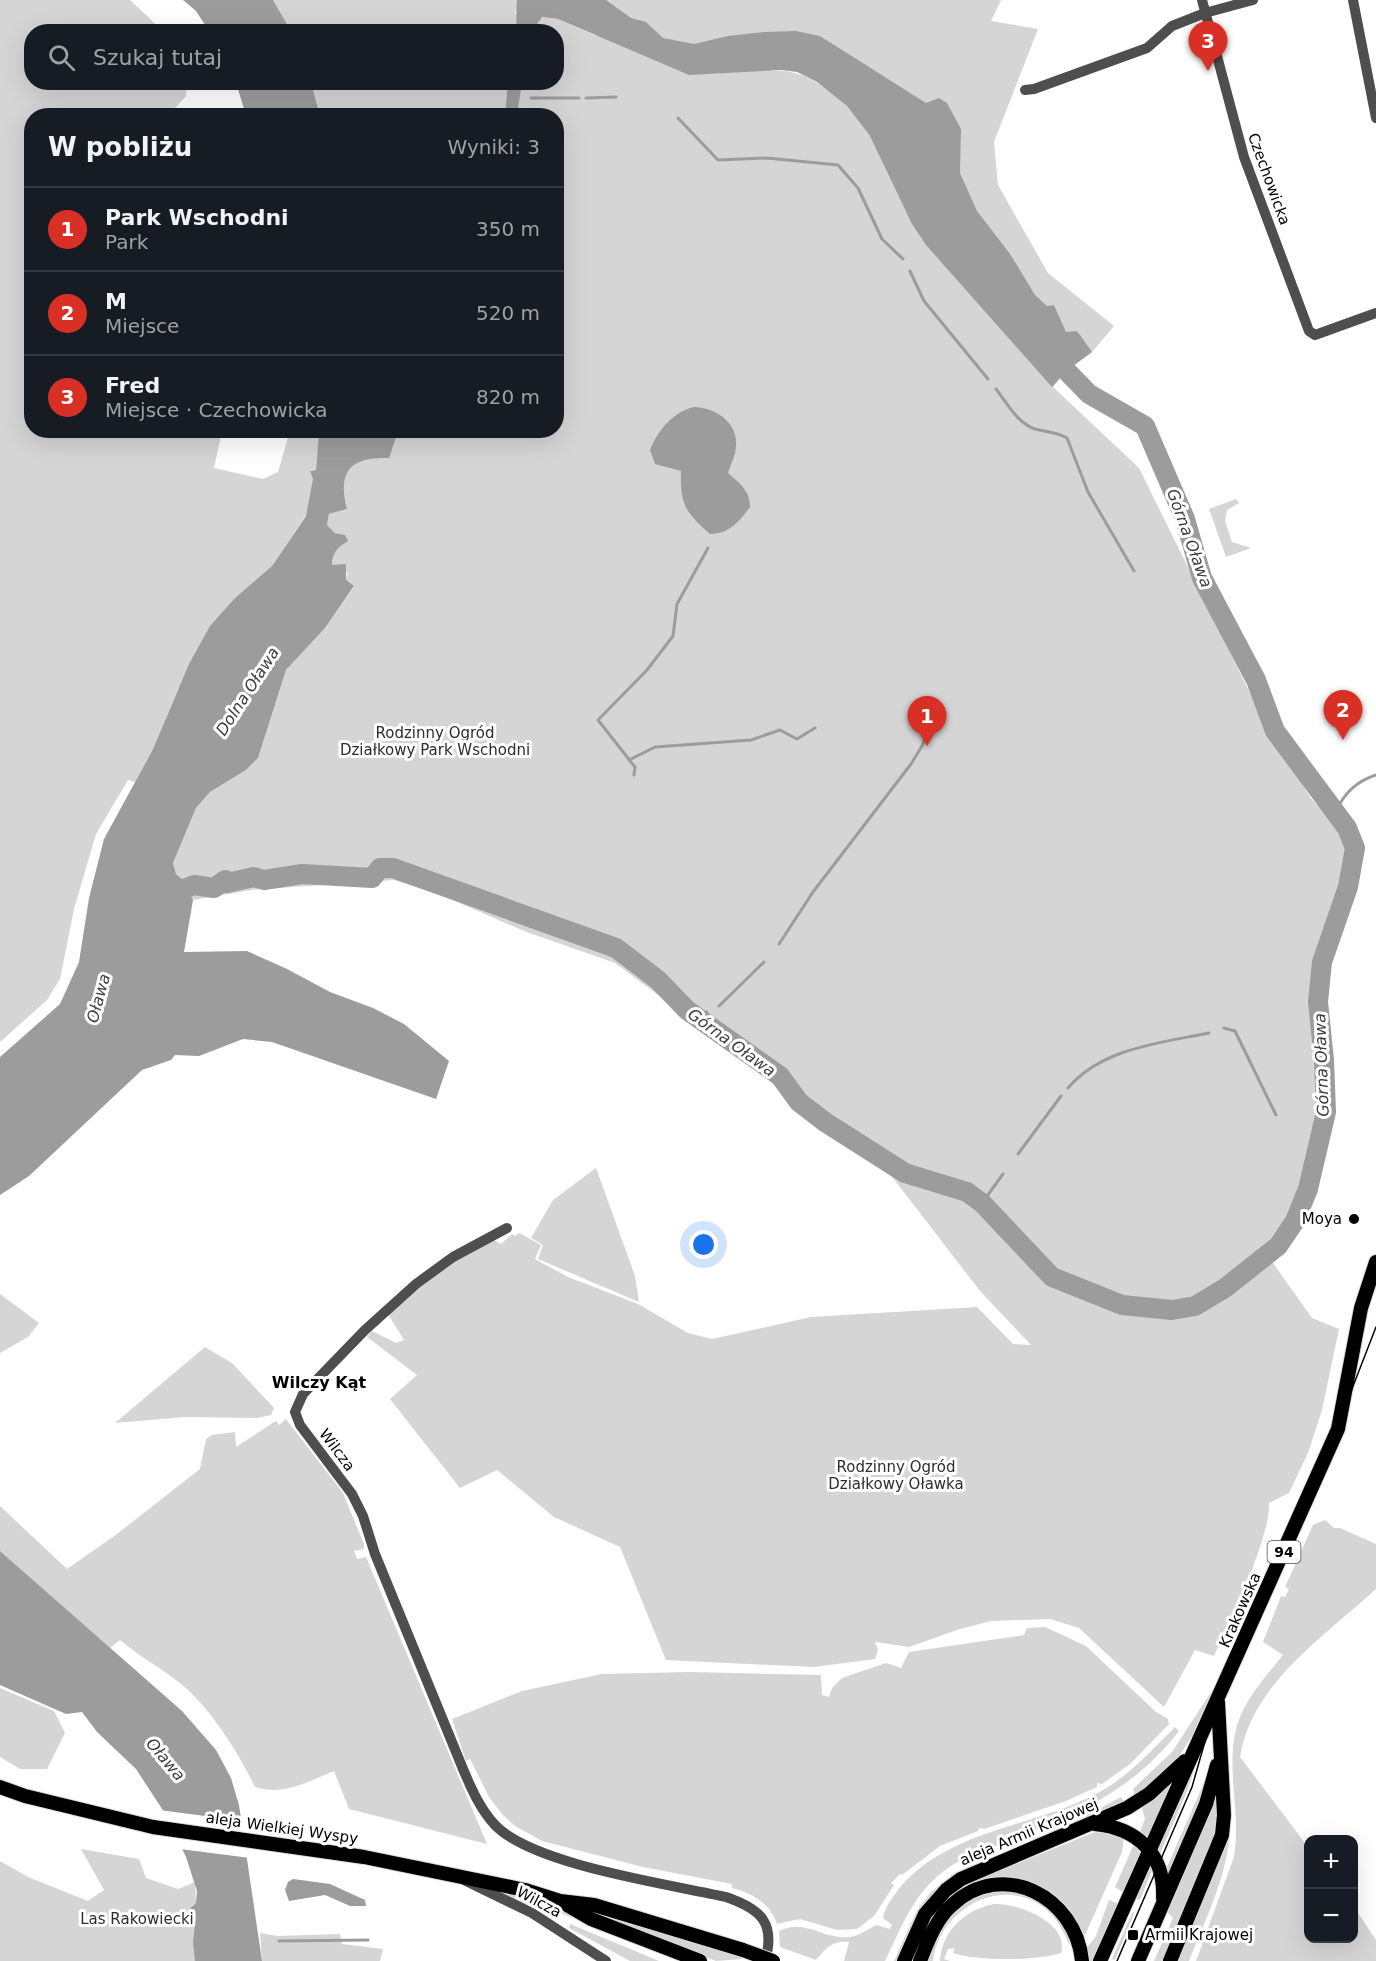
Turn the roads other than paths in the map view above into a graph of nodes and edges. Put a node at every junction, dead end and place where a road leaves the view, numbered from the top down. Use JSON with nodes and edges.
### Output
{"nodes":[{"id":1,"x":1202,"y":0,"type":"edge"},
{"id":2,"x":1253,"y":0,"type":"edge"},
{"id":3,"x":1353,"y":0,"type":"edge"},
{"id":4,"x":1205,"y":13,"type":"junction"},
{"id":5,"x":1025,"y":90,"type":"dead end"},
{"id":6,"x":1376,"y":118,"type":"edge"},
{"id":7,"x":1376,"y":313,"type":"edge"},
{"id":8,"x":507,"y":1228,"type":"dead end"},
{"id":9,"x":1376,"y":1262,"type":"edge"},
{"id":10,"x":1218,"y":1702,"type":"junction"},
{"id":11,"x":1222,"y":1739,"type":"junction"},
{"id":12,"x":1191,"y":1756,"type":"junction"},
{"id":13,"x":0,"y":1787,"type":"edge"},
{"id":14,"x":1095,"y":1824,"type":"junction"},
{"id":15,"x":1150,"y":1849,"type":"junction"},
{"id":16,"x":455,"y":1876,"type":"junction"},
{"id":17,"x":560,"y":1901,"type":"junction"},
{"id":18,"x":1163,"y":1904,"type":"junction"},
{"id":19,"x":606,"y":1961,"type":"edge"},
{"id":20,"x":700,"y":1961,"type":"edge"},
{"id":21,"x":765,"y":1961,"type":"edge"},
{"id":22,"x":773,"y":1961,"type":"edge"},
{"id":23,"x":904,"y":1961,"type":"edge"},
{"id":24,"x":920,"y":1961,"type":"edge"},
{"id":25,"x":1082,"y":1961,"type":"edge"},
{"id":26,"x":1100,"y":1961,"type":"edge"},
{"id":27,"x":1138,"y":1961,"type":"edge"},
{"id":28,"x":1170,"y":1961,"type":"edge"}],
"edges":[{"from":1,"to":4,"type":"street"},
{"from":2,"to":4,"type":"street"},
{"from":3,"to":6,"type":"street"},
{"from":4,"to":5,"type":"street"},
{"from":4,"to":7,"type":"street","name":"Czechowicka"},
{"from":8,"to":21,"type":"street","name":"Wilcza"},
{"from":9,"to":10,"type":"main road","name":"Krakowska","number":"94"},
{"from":10,"to":11,"type":"main road","number":"94"},
{"from":10,"to":12,"type":"main road","name":"Krakowska","number":"94"},
{"from":11,"to":18,"type":"main road"},
{"from":11,"to":28,"type":"main road","number":"94"},
{"from":12,"to":14,"type":"main road","name":"aleja Armii Krajowej","number":"94"},
{"from":12,"to":15,"type":"main road","name":"Krakowska"},
{"from":13,"to":16,"type":"main road","name":"aleja Wielkiej Wyspy"},
{"from":14,"to":15,"type":"main road"},
{"from":14,"to":23,"type":"main road","name":"aleja Armii Krajowej","number":"94"},
{"from":15,"to":18,"type":"main road"},
{"from":15,"to":26,"type":"main road","name":"Krakowska"},
{"from":16,"to":17,"type":"main road","name":"aleja Wielkiej Wyspy"},
{"from":16,"to":19,"type":"street","name":"Wilcza"},
{"from":17,"to":20,"type":"main road","name":"aleja Wielkiej Wyspy"},
{"from":17,"to":22,"type":"main road","name":"aleja Wielkiej Wyspy","bridge":true},
{"from":18,"to":27,"type":"main road"},
{"from":24,"to":25,"type":"main road"}]}
